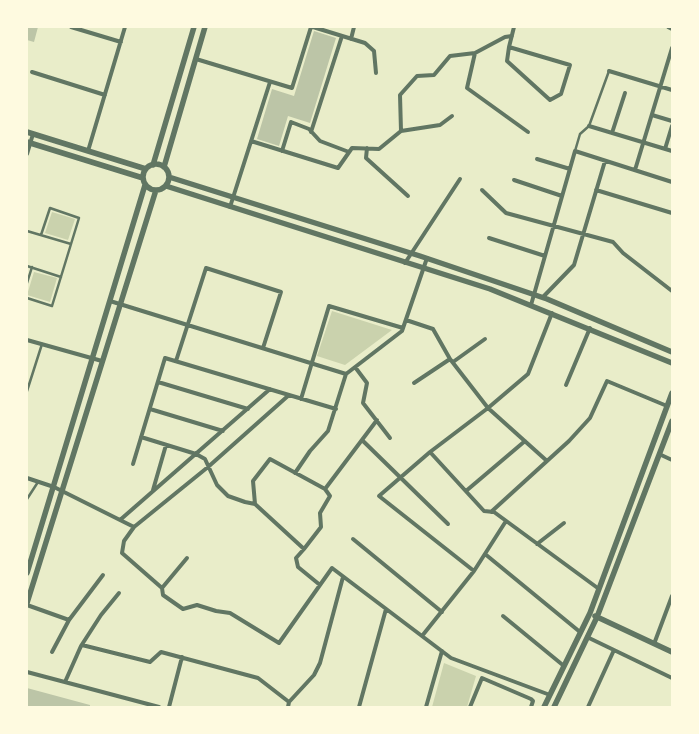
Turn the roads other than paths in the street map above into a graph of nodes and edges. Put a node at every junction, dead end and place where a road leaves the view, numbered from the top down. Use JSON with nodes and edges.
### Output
{"nodes":[{"id":1,"x":71,"y":27,"type":"edge"},
{"id":2,"x":125,"y":27,"type":"edge"},
{"id":3,"x":194,"y":27,"type":"edge"},
{"id":4,"x":205,"y":27,"type":"edge"},
{"id":5,"x":312,"y":27,"type":"edge"},
{"id":6,"x":354,"y":27,"type":"edge"},
{"id":7,"x":514,"y":27,"type":"edge"},
{"id":8,"x":668,"y":27,"type":"edge"},
{"id":9,"x":672,"y":29,"type":"edge"},
{"id":10,"x":342,"y":36,"type":"junction"},
{"id":11,"x":512,"y":36,"type":"junction"},
{"id":12,"x":350,"y":38,"type":"junction"},
{"id":13,"x":121,"y":42,"type":"junction"},
{"id":14,"x":509,"y":47,"type":"junction"},
{"id":15,"x":672,"y":48,"type":"edge"},
{"id":16,"x":474,"y":53,"type":"junction"},
{"id":17,"x":196,"y":59,"type":"junction"},
{"id":18,"x":608,"y":71,"type":"joint"},
{"id":19,"x":32,"y":72,"type":"dead end"},
{"id":20,"x":376,"y":73,"type":"dead end"},
{"id":21,"x":270,"y":82,"type":"junction"},
{"id":22,"x":660,"y":86,"type":"junction"},
{"id":23,"x":672,"y":90,"type":"edge"},
{"id":24,"x":625,"y":93,"type":"dead end"},
{"id":25,"x":105,"y":95,"type":"junction"},
{"id":26,"x":652,"y":115,"type":"junction"},
{"id":27,"x":452,"y":116,"type":"dead end"},
{"id":28,"x":672,"y":121,"type":"edge"},
{"id":29,"x":589,"y":126,"type":"junction"},
{"id":30,"x":672,"y":126,"type":"edge"},
{"id":31,"x":401,"y":131,"type":"junction"},
{"id":32,"x":312,"y":132,"type":"junction"},
{"id":33,"x":528,"y":132,"type":"dead end"},
{"id":34,"x":30,"y":133,"type":"edge"},
{"id":35,"x":612,"y":133,"type":"junction"},
{"id":36,"x":251,"y":141,"type":"junction"},
{"id":37,"x":643,"y":142,"type":"junction"},
{"id":38,"x":29,"y":143,"type":"edge"},
{"id":39,"x":367,"y":148,"type":"junction"},
{"id":40,"x":665,"y":149,"type":"junction"},
{"id":41,"x":88,"y":151,"type":"junction"},
{"id":42,"x":282,"y":151,"type":"junction"},
{"id":43,"x":575,"y":151,"type":"junction"},
{"id":44,"x":672,"y":151,"type":"edge"},
{"id":45,"x":349,"y":152,"type":"junction"},
{"id":46,"x":27,"y":154,"type":"edge"},
{"id":47,"x":537,"y":159,"type":"dead end"},
{"id":48,"x":605,"y":161,"type":"junction"},
{"id":49,"x":152,"y":165,"type":"junction"},
{"id":50,"x":164,"y":167,"type":"junction"},
{"id":51,"x":146,"y":169,"type":"junction"},
{"id":52,"x":570,"y":169,"type":"junction"},
{"id":53,"x":635,"y":170,"type":"junction"},
{"id":54,"x":169,"y":177,"type":"junction"},
{"id":55,"x":143,"y":178,"type":"junction"},
{"id":56,"x":460,"y":179,"type":"dead end"},
{"id":57,"x":514,"y":180,"type":"dead end"},
{"id":58,"x":672,"y":182,"type":"edge"},
{"id":59,"x":145,"y":185,"type":"junction"},
{"id":60,"x":166,"y":186,"type":"junction"},
{"id":61,"x":156,"y":190,"type":"junction"},
{"id":62,"x":482,"y":190,"type":"dead end"},
{"id":63,"x":596,"y":190,"type":"junction"},
{"id":64,"x":408,"y":196,"type":"dead end"},
{"id":65,"x":562,"y":196,"type":"junction"},
{"id":66,"x":233,"y":197,"type":"junction"},
{"id":67,"x":230,"y":207,"type":"junction"},
{"id":68,"x":672,"y":213,"type":"edge"},
{"id":69,"x":554,"y":225,"type":"junction"},
{"id":70,"x":27,"y":230,"type":"edge"},
{"id":71,"x":583,"y":234,"type":"junction"},
{"id":72,"x":41,"y":235,"type":"junction"},
{"id":73,"x":489,"y":238,"type":"dead end"},
{"id":74,"x":71,"y":244,"type":"junction"},
{"id":75,"x":412,"y":254,"type":"junction"},
{"id":76,"x":545,"y":256,"type":"junction"},
{"id":77,"x":427,"y":258,"type":"junction"},
{"id":78,"x":405,"y":262,"type":"junction"},
{"id":79,"x":27,"y":266,"type":"edge"},
{"id":80,"x":32,"y":267,"type":"junction"},
{"id":81,"x":424,"y":269,"type":"junction"},
{"id":82,"x":61,"y":277,"type":"junction"},
{"id":83,"x":27,"y":283,"type":"edge"},
{"id":84,"x":672,"y":291,"type":"edge"},
{"id":85,"x":534,"y":294,"type":"junction"},
{"id":86,"x":543,"y":297,"type":"junction"},
{"id":87,"x":27,"y":298,"type":"edge"},
{"id":88,"x":110,"y":301,"type":"junction"},
{"id":89,"x":120,"y":304,"type":"junction"},
{"id":90,"x":531,"y":305,"type":"junction"},
{"id":91,"x":552,"y":313,"type":"junction"},
{"id":92,"x":406,"y":320,"type":"junction"},
{"id":93,"x":188,"y":325,"type":"junction"},
{"id":94,"x":403,"y":328,"type":"junction"},
{"id":95,"x":590,"y":328,"type":"junction"},
{"id":96,"x":485,"y":338,"type":"dead end"},
{"id":97,"x":27,"y":340,"type":"edge"},
{"id":98,"x":42,"y":344,"type":"junction"},
{"id":99,"x":263,"y":348,"type":"junction"},
{"id":100,"x":672,"y":352,"type":"edge"},
{"id":101,"x":93,"y":359,"type":"junction"},
{"id":102,"x":452,"y":360,"type":"junction"},
{"id":103,"x":102,"y":361,"type":"junction"},
{"id":104,"x":176,"y":361,"type":"junction"},
{"id":105,"x":672,"y":363,"type":"edge"},
{"id":106,"x":312,"y":364,"type":"junction"},
{"id":107,"x":355,"y":367,"type":"junction"},
{"id":108,"x":346,"y":374,"type":"junction"},
{"id":109,"x":27,"y":375,"type":"edge"},
{"id":110,"x":32,"y":377,"type":"junction"},
{"id":111,"x":158,"y":382,"type":"junction"},
{"id":112,"x":414,"y":383,"type":"dead end"},
{"id":113,"x":566,"y":385,"type":"dead end"},
{"id":114,"x":270,"y":390,"type":"junction"},
{"id":115,"x":27,"y":391,"type":"edge"},
{"id":116,"x":672,"y":393,"type":"edge"},
{"id":117,"x":289,"y":395,"type":"junction"},
{"id":118,"x":301,"y":399,"type":"junction"},
{"id":119,"x":667,"y":406,"type":"junction"},
{"id":120,"x":488,"y":408,"type":"junction"},
{"id":121,"x":150,"y":409,"type":"junction"},
{"id":122,"x":248,"y":409,"type":"junction"},
{"id":123,"x":336,"y":410,"type":"junction"},
{"id":124,"x":377,"y":420,"type":"junction"},
{"id":125,"x":672,"y":421,"type":"edge"},
{"id":126,"x":223,"y":430,"type":"junction"},
{"id":127,"x":141,"y":437,"type":"junction"},
{"id":128,"x":390,"y":438,"type":"dead end"},
{"id":129,"x":362,"y":440,"type":"junction"},
{"id":130,"x":526,"y":441,"type":"junction"},
{"id":131,"x":166,"y":445,"type":"junction"},
{"id":132,"x":430,"y":452,"type":"junction"},
{"id":133,"x":196,"y":454,"type":"junction"},
{"id":134,"x":659,"y":454,"type":"junction"},
{"id":135,"x":672,"y":460,"type":"edge"},
{"id":136,"x":547,"y":461,"type":"junction"},
{"id":137,"x":133,"y":464,"type":"dead end"},
{"id":138,"x":208,"y":467,"type":"junction"},
{"id":139,"x":296,"y":473,"type":"junction"},
{"id":140,"x":27,"y":478,"type":"edge"},
{"id":141,"x":400,"y":478,"type":"junction"},
{"id":142,"x":38,"y":482,"type":"junction"},
{"id":143,"x":54,"y":487,"type":"junction"},
{"id":144,"x":325,"y":489,"type":"junction"},
{"id":145,"x":62,"y":491,"type":"junction"},
{"id":146,"x":153,"y":491,"type":"junction"},
{"id":147,"x":466,"y":491,"type":"junction"},
{"id":148,"x":27,"y":499,"type":"edge"},
{"id":149,"x":255,"y":504,"type":"junction"},
{"id":150,"x":491,"y":512,"type":"junction"},
{"id":151,"x":120,"y":520,"type":"junction"},
{"id":152,"x":506,"y":521,"type":"junction"},
{"id":153,"x":564,"y":523,"type":"dead end"},
{"id":154,"x":448,"y":524,"type":"dead end"},
{"id":155,"x":134,"y":527,"type":"junction"},
{"id":156,"x":353,"y":539,"type":"dead end"},
{"id":157,"x":537,"y":544,"type":"junction"},
{"id":158,"x":304,"y":549,"type":"junction"},
{"id":159,"x":485,"y":554,"type":"junction"},
{"id":160,"x":187,"y":558,"type":"dead end"},
{"id":161,"x":28,"y":566,"type":"edge"},
{"id":162,"x":38,"y":568,"type":"junction"},
{"id":163,"x":474,"y":571,"type":"junction"},
{"id":164,"x":27,"y":573,"type":"edge"},
{"id":165,"x":103,"y":575,"type":"dead end"},
{"id":166,"x":344,"y":577,"type":"junction"},
{"id":167,"x":320,"y":586,"type":"junction"},
{"id":168,"x":162,"y":588,"type":"junction"},
{"id":169,"x":599,"y":589,"type":"junction"},
{"id":170,"x":120,"y":593,"type":"dead end"},
{"id":171,"x":672,"y":596,"type":"edge"},
{"id":172,"x":27,"y":604,"type":"edge"},
{"id":173,"x":670,"y":607,"type":"edge"},
{"id":174,"x":386,"y":608,"type":"junction"},
{"id":175,"x":442,"y":612,"type":"junction"},
{"id":176,"x":590,"y":613,"type":"junction"},
{"id":177,"x":503,"y":616,"type":"dead end"},
{"id":178,"x":597,"y":616,"type":"junction"},
{"id":179,"x":69,"y":620,"type":"junction"},
{"id":180,"x":580,"y":632,"type":"junction"},
{"id":181,"x":422,"y":636,"type":"junction"},
{"id":182,"x":587,"y":637,"type":"junction"},
{"id":183,"x":82,"y":644,"type":"junction"},
{"id":184,"x":654,"y":644,"type":"junction"},
{"id":185,"x":614,"y":650,"type":"junction"},
{"id":186,"x":442,"y":651,"type":"junction"},
{"id":187,"x":52,"y":652,"type":"dead end"},
{"id":188,"x":672,"y":652,"type":"edge"},
{"id":189,"x":182,"y":658,"type":"junction"},
{"id":190,"x":564,"y":666,"type":"junction"},
{"id":191,"x":27,"y":672,"type":"edge"},
{"id":192,"x":672,"y":678,"type":"edge"},
{"id":193,"x":65,"y":682,"type":"junction"},
{"id":194,"x":550,"y":695,"type":"junction"},
{"id":195,"x":289,"y":705,"type":"edge"},
{"id":196,"x":159,"y":707,"type":"edge"},
{"id":197,"x":169,"y":707,"type":"edge"},
{"id":198,"x":359,"y":707,"type":"edge"},
{"id":199,"x":426,"y":707,"type":"edge"},
{"id":200,"x":470,"y":707,"type":"edge"},
{"id":201,"x":531,"y":707,"type":"edge"},
{"id":202,"x":544,"y":707,"type":"edge"},
{"id":203,"x":554,"y":707,"type":"edge"},
{"id":204,"x":588,"y":707,"type":"edge"}],
"edges":[{"from":1,"to":13,"type":"street"},
{"from":2,"to":13,"type":"street"},
{"from":3,"to":49,"type":"street"},
{"from":4,"to":17,"type":"street"},
{"from":5,"to":10,"type":"street"},
{"from":5,"to":21,"type":"street"},
{"from":6,"to":12,"type":"street"},
{"from":7,"to":11,"type":"street"},
{"from":8,"to":9,"type":"street"},
{"from":10,"to":12,"type":"street"},
{"from":10,"to":32,"type":"street"},
{"from":11,"to":14,"type":"street"},
{"from":11,"to":16,"type":"street"},
{"from":12,"to":20,"type":"street"},
{"from":13,"to":25,"type":"street"},
{"from":14,"to":14,"type":"street"},
{"from":15,"to":22,"type":"street"},
{"from":16,"to":31,"type":"street"},
{"from":16,"to":33,"type":"street"},
{"from":17,"to":21,"type":"street"},
{"from":17,"to":50,"type":"street"},
{"from":18,"to":22,"type":"street"},
{"from":18,"to":29,"type":"lane"},
{"from":19,"to":25,"type":"street"},
{"from":21,"to":36,"type":"street"},
{"from":22,"to":23,"type":"street"},
{"from":22,"to":26,"type":"street"},
{"from":24,"to":35,"type":"street"},
{"from":25,"to":41,"type":"street"},
{"from":26,"to":28,"type":"street"},
{"from":26,"to":37,"type":"street"},
{"from":27,"to":31,"type":"street"},
{"from":29,"to":35,"type":"street"},
{"from":29,"to":43,"type":"lane"},
{"from":30,"to":40,"type":"street"},
{"from":31,"to":39,"type":"street"},
{"from":32,"to":42,"type":"street"},
{"from":32,"to":45,"type":"street"},
{"from":34,"to":38,"type":"street"},
{"from":34,"to":41,"type":"street"},
{"from":35,"to":37,"type":"street"},
{"from":36,"to":42,"type":"street"},
{"from":36,"to":66,"type":"street"},
{"from":37,"to":40,"type":"street"},
{"from":37,"to":53,"type":"street"},
{"from":38,"to":46,"type":"street"},
{"from":38,"to":55,"type":"street"},
{"from":39,"to":45,"type":"street"},
{"from":39,"to":64,"type":"street"},
{"from":40,"to":44,"type":"street"},
{"from":41,"to":51,"type":"street"},
{"from":42,"to":45,"type":"street"},
{"from":43,"to":48,"type":"street"},
{"from":43,"to":52,"type":"street"},
{"from":47,"to":52,"type":"street"},
{"from":48,"to":53,"type":"street"},
{"from":48,"to":63,"type":"street"},
{"from":49,"to":50,"type":"street"},
{"from":49,"to":51,"type":"street"},
{"from":50,"to":54,"type":"street"},
{"from":51,"to":55,"type":"street"},
{"from":52,"to":65,"type":"street"},
{"from":53,"to":58,"type":"street"},
{"from":54,"to":60,"type":"street"},
{"from":54,"to":66,"type":"street"},
{"from":55,"to":59,"type":"street"},
{"from":56,"to":75,"type":"street"},
{"from":57,"to":65,"type":"street"},
{"from":59,"to":61,"type":"street"},
{"from":59,"to":88,"type":"street"},
{"from":60,"to":61,"type":"street"},
{"from":60,"to":67,"type":"street"},
{"from":61,"to":89,"type":"street"},
{"from":62,"to":69,"type":"street"},
{"from":63,"to":68,"type":"street"},
{"from":63,"to":71,"type":"street"},
{"from":65,"to":69,"type":"street"},
{"from":66,"to":67,"type":"street"},
{"from":66,"to":75,"type":"street"},
{"from":67,"to":78,"type":"street"},
{"from":69,"to":71,"type":"street"},
{"from":69,"to":76,"type":"street"},
{"from":70,"to":72,"type":"lane"},
{"from":71,"to":84,"type":"street"},
{"from":71,"to":86,"type":"street"},
{"from":72,"to":74,"type":"lane"},
{"from":72,"to":74,"type":"lane"},
{"from":73,"to":76,"type":"street"},
{"from":74,"to":82,"type":"lane"},
{"from":75,"to":77,"type":"street"},
{"from":75,"to":78,"type":"street"},
{"from":76,"to":85,"type":"street"},
{"from":77,"to":81,"type":"street"},
{"from":77,"to":85,"type":"street"},
{"from":78,"to":81,"type":"street"},
{"from":79,"to":80,"type":"lane"},
{"from":80,"to":82,"type":"lane"},
{"from":80,"to":83,"type":"lane"},
{"from":81,"to":90,"type":"street"},
{"from":81,"to":92,"type":"street"},
{"from":82,"to":87,"type":"lane"},
{"from":85,"to":86,"type":"street"},
{"from":85,"to":90,"type":"street"},
{"from":86,"to":100,"type":"street"},
{"from":88,"to":89,"type":"street"},
{"from":88,"to":101,"type":"street"},
{"from":89,"to":93,"type":"street"},
{"from":89,"to":103,"type":"street"},
{"from":90,"to":91,"type":"street"},
{"from":91,"to":95,"type":"street"},
{"from":91,"to":120,"type":"street"},
{"from":92,"to":94,"type":"street"},
{"from":92,"to":102,"type":"street"},
{"from":93,"to":99,"type":"street"},
{"from":93,"to":99,"type":"street"},
{"from":93,"to":104,"type":"street"},
{"from":94,"to":106,"type":"street"},
{"from":94,"to":107,"type":"street"},
{"from":95,"to":105,"type":"street"},
{"from":95,"to":113,"type":"street"},
{"from":96,"to":102,"type":"street"},
{"from":97,"to":98,"type":"street"},
{"from":98,"to":101,"type":"street"},
{"from":98,"to":110,"type":"lane"},
{"from":99,"to":106,"type":"street"},
{"from":101,"to":103,"type":"street"},
{"from":101,"to":143,"type":"street"},
{"from":102,"to":112,"type":"street"},
{"from":102,"to":120,"type":"street"},
{"from":103,"to":145,"type":"street"},
{"from":104,"to":111,"type":"street"},
{"from":104,"to":114,"type":"street"},
{"from":106,"to":108,"type":"street"},
{"from":106,"to":118,"type":"street"},
{"from":107,"to":108,"type":"street"},
{"from":107,"to":124,"type":"street"},
{"from":108,"to":123,"type":"street"},
{"from":109,"to":110,"type":"lane"},
{"from":110,"to":115,"type":"lane"},
{"from":111,"to":121,"type":"street"},
{"from":111,"to":122,"type":"street"},
{"from":114,"to":117,"type":"street"},
{"from":114,"to":122,"type":"street"},
{"from":116,"to":119,"type":"street"},
{"from":117,"to":118,"type":"street"},
{"from":117,"to":138,"type":"street"},
{"from":118,"to":123,"type":"street"},
{"from":119,"to":136,"type":"street"},
{"from":119,"to":169,"type":"street"},
{"from":120,"to":130,"type":"street"},
{"from":120,"to":132,"type":"street"},
{"from":121,"to":126,"type":"street"},
{"from":121,"to":127,"type":"street"},
{"from":122,"to":126,"type":"street"},
{"from":123,"to":139,"type":"street"},
{"from":124,"to":128,"type":"street"},
{"from":124,"to":129,"type":"street"},
{"from":125,"to":134,"type":"street"},
{"from":126,"to":133,"type":"street"},
{"from":127,"to":131,"type":"street"},
{"from":127,"to":137,"type":"street"},
{"from":129,"to":141,"type":"street"},
{"from":129,"to":144,"type":"street"},
{"from":130,"to":136,"type":"street"},
{"from":130,"to":147,"type":"street"},
{"from":131,"to":133,"type":"street"},
{"from":131,"to":146,"type":"street"},
{"from":132,"to":141,"type":"street"},
{"from":132,"to":147,"type":"street"},
{"from":133,"to":138,"type":"street"},
{"from":133,"to":146,"type":"street"},
{"from":134,"to":135,"type":"street"},
{"from":134,"to":178,"type":"street"},
{"from":136,"to":150,"type":"street"},
{"from":138,"to":149,"type":"street"},
{"from":138,"to":155,"type":"street"},
{"from":139,"to":144,"type":"street"},
{"from":139,"to":149,"type":"street"},
{"from":140,"to":142,"type":"street"},
{"from":141,"to":154,"type":"street"},
{"from":141,"to":163,"type":"street"},
{"from":142,"to":143,"type":"street"},
{"from":142,"to":148,"type":"lane"},
{"from":143,"to":145,"type":"street"},
{"from":143,"to":161,"type":"street"},
{"from":144,"to":158,"type":"street"},
{"from":145,"to":151,"type":"street"},
{"from":145,"to":162,"type":"street"},
{"from":146,"to":151,"type":"street"},
{"from":147,"to":150,"type":"street"},
{"from":149,"to":158,"type":"street"},
{"from":150,"to":152,"type":"street"},
{"from":151,"to":155,"type":"street"},
{"from":152,"to":157,"type":"street"},
{"from":152,"to":159,"type":"street"},
{"from":153,"to":157,"type":"street"},
{"from":155,"to":168,"type":"street"},
{"from":156,"to":175,"type":"street"},
{"from":157,"to":169,"type":"street"},
{"from":158,"to":167,"type":"street"},
{"from":159,"to":163,"type":"street"},
{"from":159,"to":180,"type":"street"},
{"from":160,"to":168,"type":"street"},
{"from":161,"to":162,"type":"street"},
{"from":161,"to":164,"type":"street"},
{"from":162,"to":172,"type":"street"},
{"from":163,"to":175,"type":"street"},
{"from":165,"to":179,"type":"street"},
{"from":166,"to":167,"type":"street"},
{"from":166,"to":174,"type":"street"},
{"from":166,"to":195,"type":"street"},
{"from":167,"to":168,"type":"street"},
{"from":169,"to":176,"type":"street"},
{"from":170,"to":183,"type":"street"},
{"from":171,"to":173,"type":"street"},
{"from":172,"to":179,"type":"street"},
{"from":173,"to":184,"type":"street"},
{"from":174,"to":181,"type":"street"},
{"from":174,"to":198,"type":"street"},
{"from":175,"to":181,"type":"street"},
{"from":176,"to":178,"type":"street"},
{"from":176,"to":180,"type":"street"},
{"from":177,"to":190,"type":"street"},
{"from":178,"to":182,"type":"street"},
{"from":178,"to":184,"type":"street"},
{"from":179,"to":187,"type":"street"},
{"from":180,"to":190,"type":"street"},
{"from":181,"to":186,"type":"street"},
{"from":182,"to":185,"type":"street"},
{"from":182,"to":203,"type":"street"},
{"from":183,"to":189,"type":"street"},
{"from":183,"to":193,"type":"street"},
{"from":184,"to":188,"type":"street"},
{"from":185,"to":192,"type":"street"},
{"from":185,"to":204,"type":"street"},
{"from":186,"to":194,"type":"street"},
{"from":186,"to":199,"type":"street"},
{"from":189,"to":195,"type":"street"},
{"from":189,"to":197,"type":"street"},
{"from":190,"to":194,"type":"street"},
{"from":191,"to":193,"type":"street"},
{"from":193,"to":196,"type":"street"},
{"from":194,"to":202,"type":"street"},
{"from":200,"to":201,"type":"street"}]}
